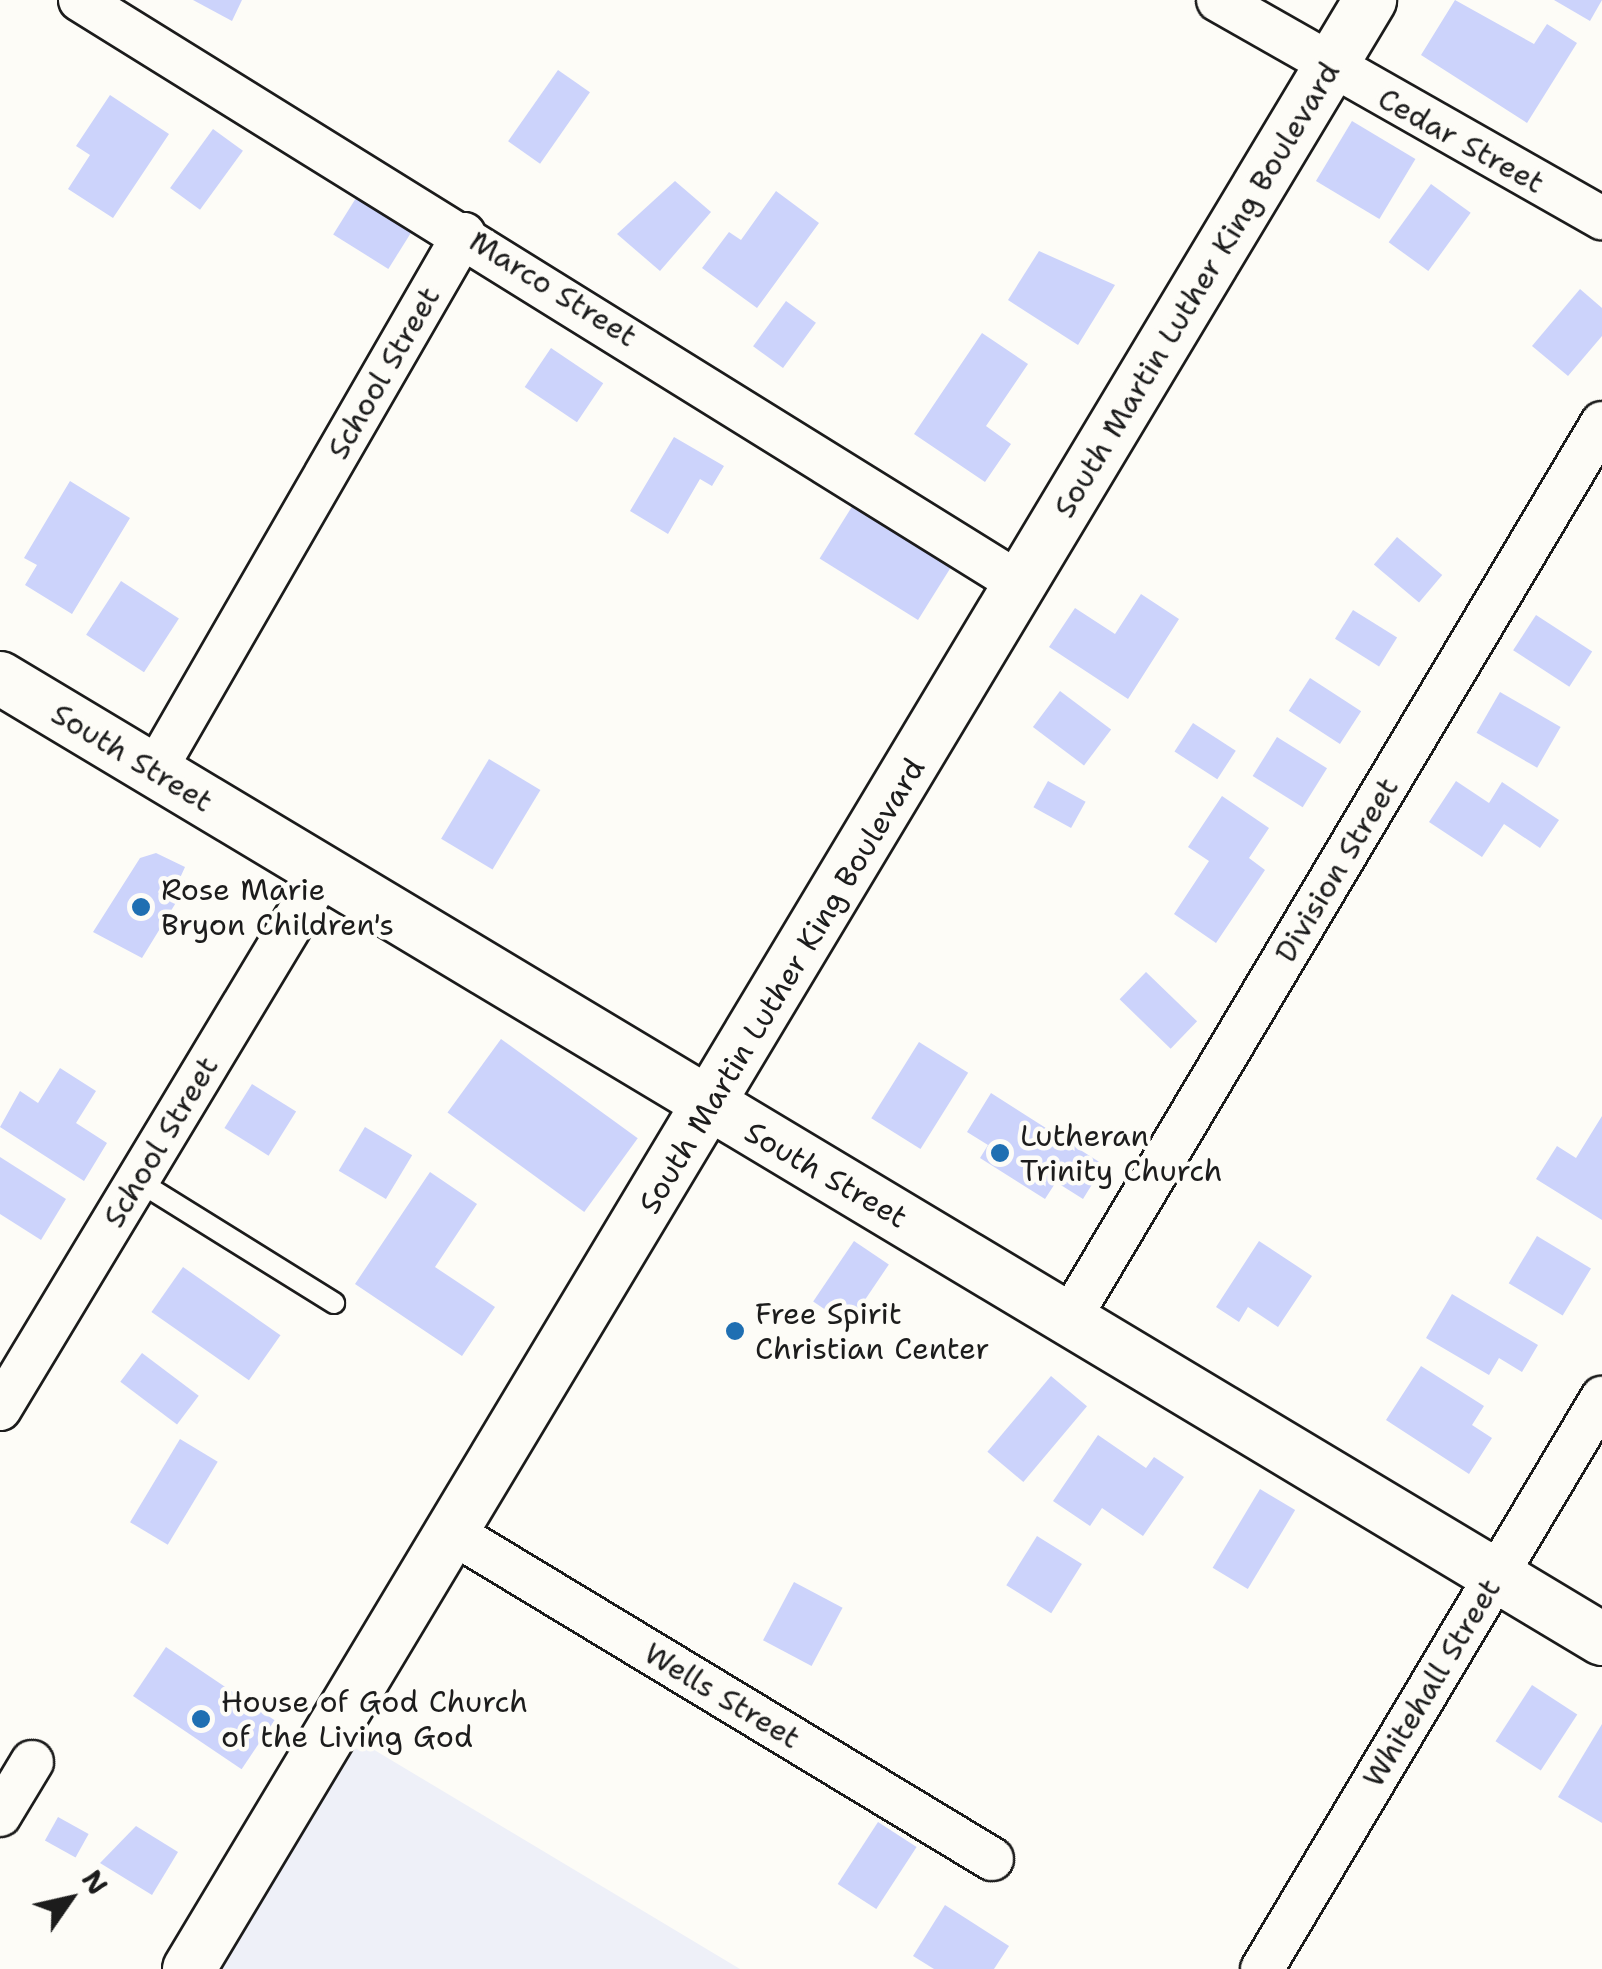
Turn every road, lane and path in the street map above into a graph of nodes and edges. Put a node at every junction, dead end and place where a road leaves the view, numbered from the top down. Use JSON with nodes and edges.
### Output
{"nodes":[{"id":1,"x":80,"y":0,"type":"edge"},
{"id":2,"x":1218,"y":0,"type":"edge"},
{"id":3,"x":1370,"y":0,"type":"edge"},
{"id":4,"x":1330,"y":68,"type":"junction"},
{"id":5,"x":1602,"y":218,"type":"edge"},
{"id":6,"x":464,"y":234,"type":"junction"},
{"id":7,"x":1602,"y":423,"type":"edge"},
{"id":8,"x":1022,"y":585,"type":"junction"},
{"id":9,"x":0,"y":678,"type":"edge"},
{"id":10,"x":154,"y":772,"type":"junction"},
{"id":11,"x":322,"y":874,"type":"junction"},
{"id":12,"x":710,"y":1109,"type":"junction"},
{"id":13,"x":138,"y":1181,"type":"junction"},
{"id":14,"x":334,"y":1304,"type":"dead end"},
{"id":15,"x":1071,"y":1316,"type":"junction"},
{"id":16,"x":1602,"y":1398,"type":"edge"},
{"id":17,"x":0,"y":1409,"type":"edge"},
{"id":18,"x":452,"y":1533,"type":"junction"},
{"id":19,"x":1496,"y":1575,"type":"junction"},
{"id":20,"x":1602,"y":1638,"type":"edge"},
{"id":21,"x":32,"y":1762,"type":"dead end"},
{"id":22,"x":0,"y":1815,"type":"edge"},
{"id":23,"x":992,"y":1859,"type":"dead end"},
{"id":24,"x":189,"y":1969,"type":"edge"},
{"id":25,"x":1262,"y":1969,"type":"edge"}],
"edges":[{"from":1,"to":6,"type":"street","name":"Marco Street"},
{"from":2,"to":4,"type":"street","name":"Cedar Street"},
{"from":3,"to":4,"type":"street","name":"South Martin Luther King Boulevard"},
{"from":4,"to":5,"type":"street","name":"Cedar Street"},
{"from":4,"to":8,"type":"street","name":"South Martin Luther King Boulevard"},
{"from":6,"to":8,"type":"street","name":"Marco Street"},
{"from":6,"to":10,"type":"street","name":"School Street"},
{"from":7,"to":15,"type":"street","name":"Division Street"},
{"from":8,"to":12,"type":"street","name":"South Martin Luther King Boulevard"},
{"from":9,"to":10,"type":"street","name":"South Street"},
{"from":10,"to":11,"type":"street","name":"South Street"},
{"from":11,"to":12,"type":"street","name":"South Street"},
{"from":11,"to":13,"type":"street","name":"School Street"},
{"from":12,"to":15,"type":"street","name":"South Street"},
{"from":12,"to":18,"type":"street","name":"South Martin Luther King Boulevard"},
{"from":13,"to":14,"type":"lane"},
{"from":13,"to":17,"type":"street","name":"School Street"},
{"from":15,"to":19,"type":"street","name":"South Street"},
{"from":16,"to":19,"type":"street","name":"Whitehall Street"},
{"from":18,"to":23,"type":"street","name":"Wells Street"},
{"from":18,"to":24,"type":"street","name":"South Martin Luther King Boulevard"},
{"from":19,"to":20,"type":"street","name":"South Street"},
{"from":19,"to":25,"type":"street","name":"Whitehall Street"},
{"from":21,"to":22,"type":"street"}]}
